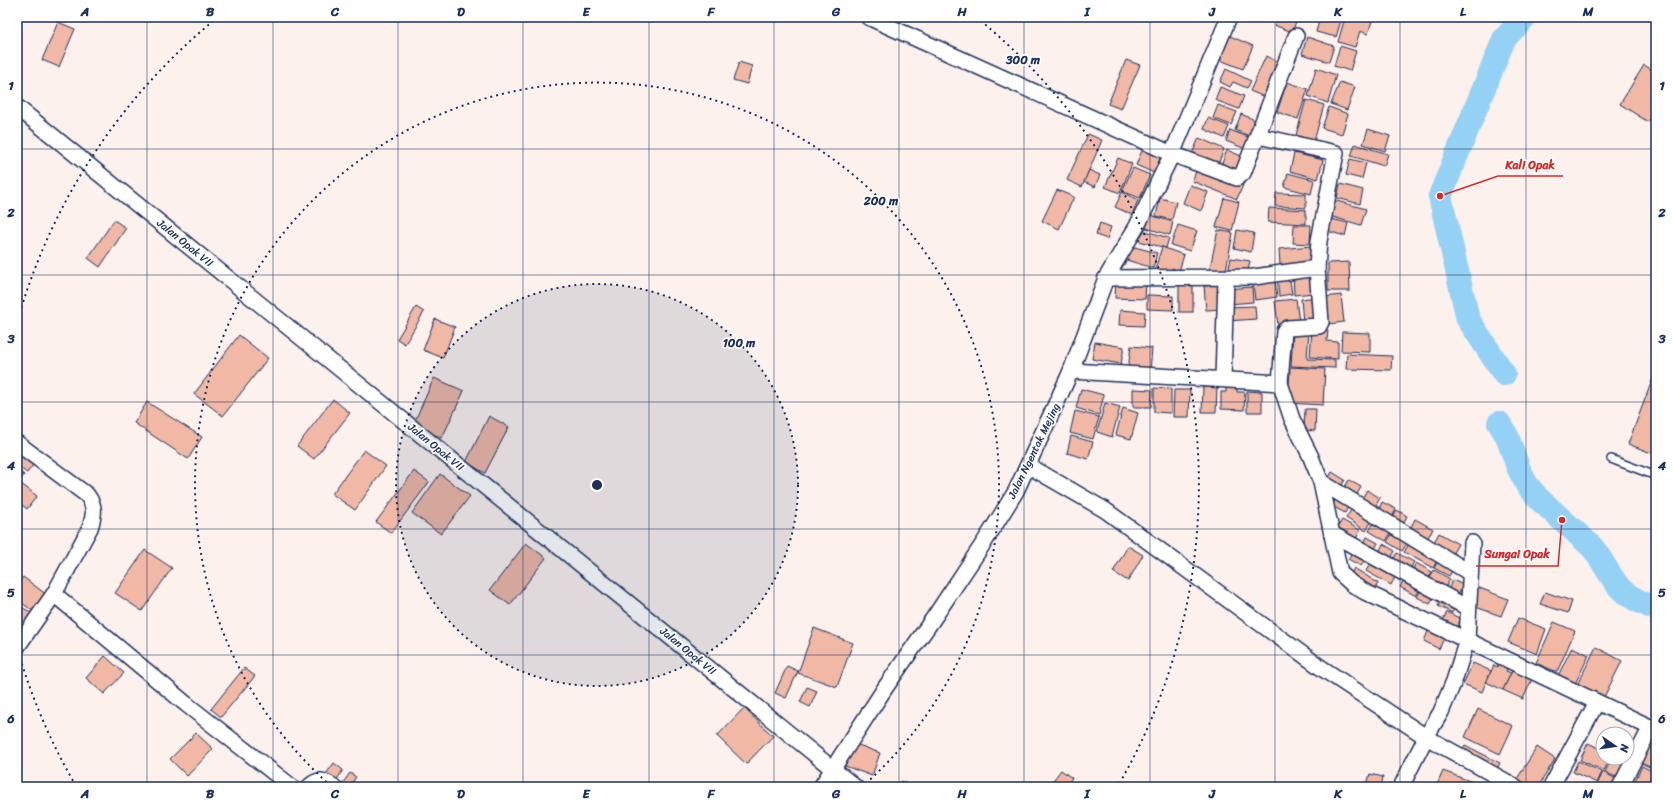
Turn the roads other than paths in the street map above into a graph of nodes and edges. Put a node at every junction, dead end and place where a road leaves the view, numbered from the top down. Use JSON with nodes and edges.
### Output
{"nodes":[{"id":1,"x":868,"y":17,"type":"edge"},
{"id":2,"x":1229,"y":17,"type":"edge"},
{"id":3,"x":1296,"y":36,"type":"dead end"},
{"id":4,"x":17,"y":107,"type":"edge"},
{"id":5,"x":1258,"y":136,"type":"junction"},
{"id":6,"x":1172,"y":154,"type":"junction"},
{"id":7,"x":1317,"y":268,"type":"junction"},
{"id":8,"x":1106,"y":278,"type":"junction"},
{"id":9,"x":1226,"y":278,"type":"junction"},
{"id":10,"x":1071,"y":371,"type":"junction"},
{"id":11,"x":1223,"y":379,"type":"junction"},
{"id":12,"x":1280,"y":383,"type":"junction"},
{"id":13,"x":17,"y":443,"type":"edge"},
{"id":14,"x":1611,"y":459,"type":"dead end"},
{"id":15,"x":1029,"y":466,"type":"junction"},
{"id":16,"x":1656,"y":476,"type":"edge"},
{"id":17,"x":1321,"y":482,"type":"junction"},
{"id":18,"x":1332,"y":534,"type":"junction"},
{"id":19,"x":1472,"y":543,"type":"dead end"},
{"id":20,"x":1470,"y":573,"type":"junction"},
{"id":21,"x":54,"y":594,"type":"junction"},
{"id":22,"x":1468,"y":608,"type":"junction"},
{"id":23,"x":1467,"y":640,"type":"junction"},
{"id":24,"x":17,"y":647,"type":"edge"},
{"id":25,"x":1597,"y":702,"type":"junction"},
{"id":26,"x":1653,"y":729,"type":"edge"},
{"id":27,"x":1426,"y":738,"type":"junction"},
{"id":28,"x":833,"y":769,"type":"junction"},
{"id":29,"x":292,"y":787,"type":"edge"},
{"id":30,"x":309,"y":787,"type":"edge"},
{"id":31,"x":334,"y":787,"type":"edge"},
{"id":32,"x":821,"y":787,"type":"edge"},
{"id":33,"x":855,"y":787,"type":"edge"},
{"id":34,"x":1401,"y":787,"type":"edge"},
{"id":35,"x":1516,"y":787,"type":"edge"},
{"id":36,"x":1551,"y":787,"type":"edge"},
{"id":37,"x":1620,"y":787,"type":"edge"}],
"edges":[{"from":1,"to":6,"type":"street"},
{"from":2,"to":6,"type":"street","name":"Jalan Ngentak Mejing"},
{"from":3,"to":5,"type":"street"},
{"from":4,"to":28,"type":"street","name":"Jalan Opak VII"},
{"from":5,"to":6,"type":"street"},
{"from":5,"to":7,"type":"street"},
{"from":6,"to":8,"type":"street","name":"Jalan Ngentak Mejing"},
{"from":7,"to":9,"type":"street"},
{"from":7,"to":12,"type":"street"},
{"from":8,"to":9,"type":"street"},
{"from":8,"to":10,"type":"street","name":"Jalan Ngentak Mejing"},
{"from":9,"to":11,"type":"street"},
{"from":10,"to":11,"type":"street"},
{"from":10,"to":15,"type":"street","name":"Jalan Ngentak Mejing"},
{"from":11,"to":12,"type":"street"},
{"from":12,"to":17,"type":"street"},
{"from":13,"to":21,"type":"street"},
{"from":14,"to":16,"type":"lane"},
{"from":15,"to":27,"type":"street"},
{"from":15,"to":28,"type":"street","name":"Jalan Ngentak Mejing"},
{"from":17,"to":18,"type":"street"},
{"from":17,"to":20,"type":"street"},
{"from":18,"to":22,"type":"street"},
{"from":18,"to":23,"type":"street"},
{"from":19,"to":20,"type":"street"},
{"from":20,"to":22,"type":"street"},
{"from":21,"to":24,"type":"street"},
{"from":21,"to":29,"type":"street"},
{"from":22,"to":23,"type":"street"},
{"from":23,"to":25,"type":"street"},
{"from":23,"to":27,"type":"street"},
{"from":25,"to":26,"type":"street"},
{"from":25,"to":36,"type":"street"},
{"from":26,"to":37,"type":"street"},
{"from":27,"to":34,"type":"street"},
{"from":27,"to":35,"type":"street"},
{"from":28,"to":32,"type":"street","name":"Jalan Ngentak Mejing"},
{"from":28,"to":33,"type":"street","name":"Jalan Opak VII"},
{"from":30,"to":31,"type":"street"}]}
